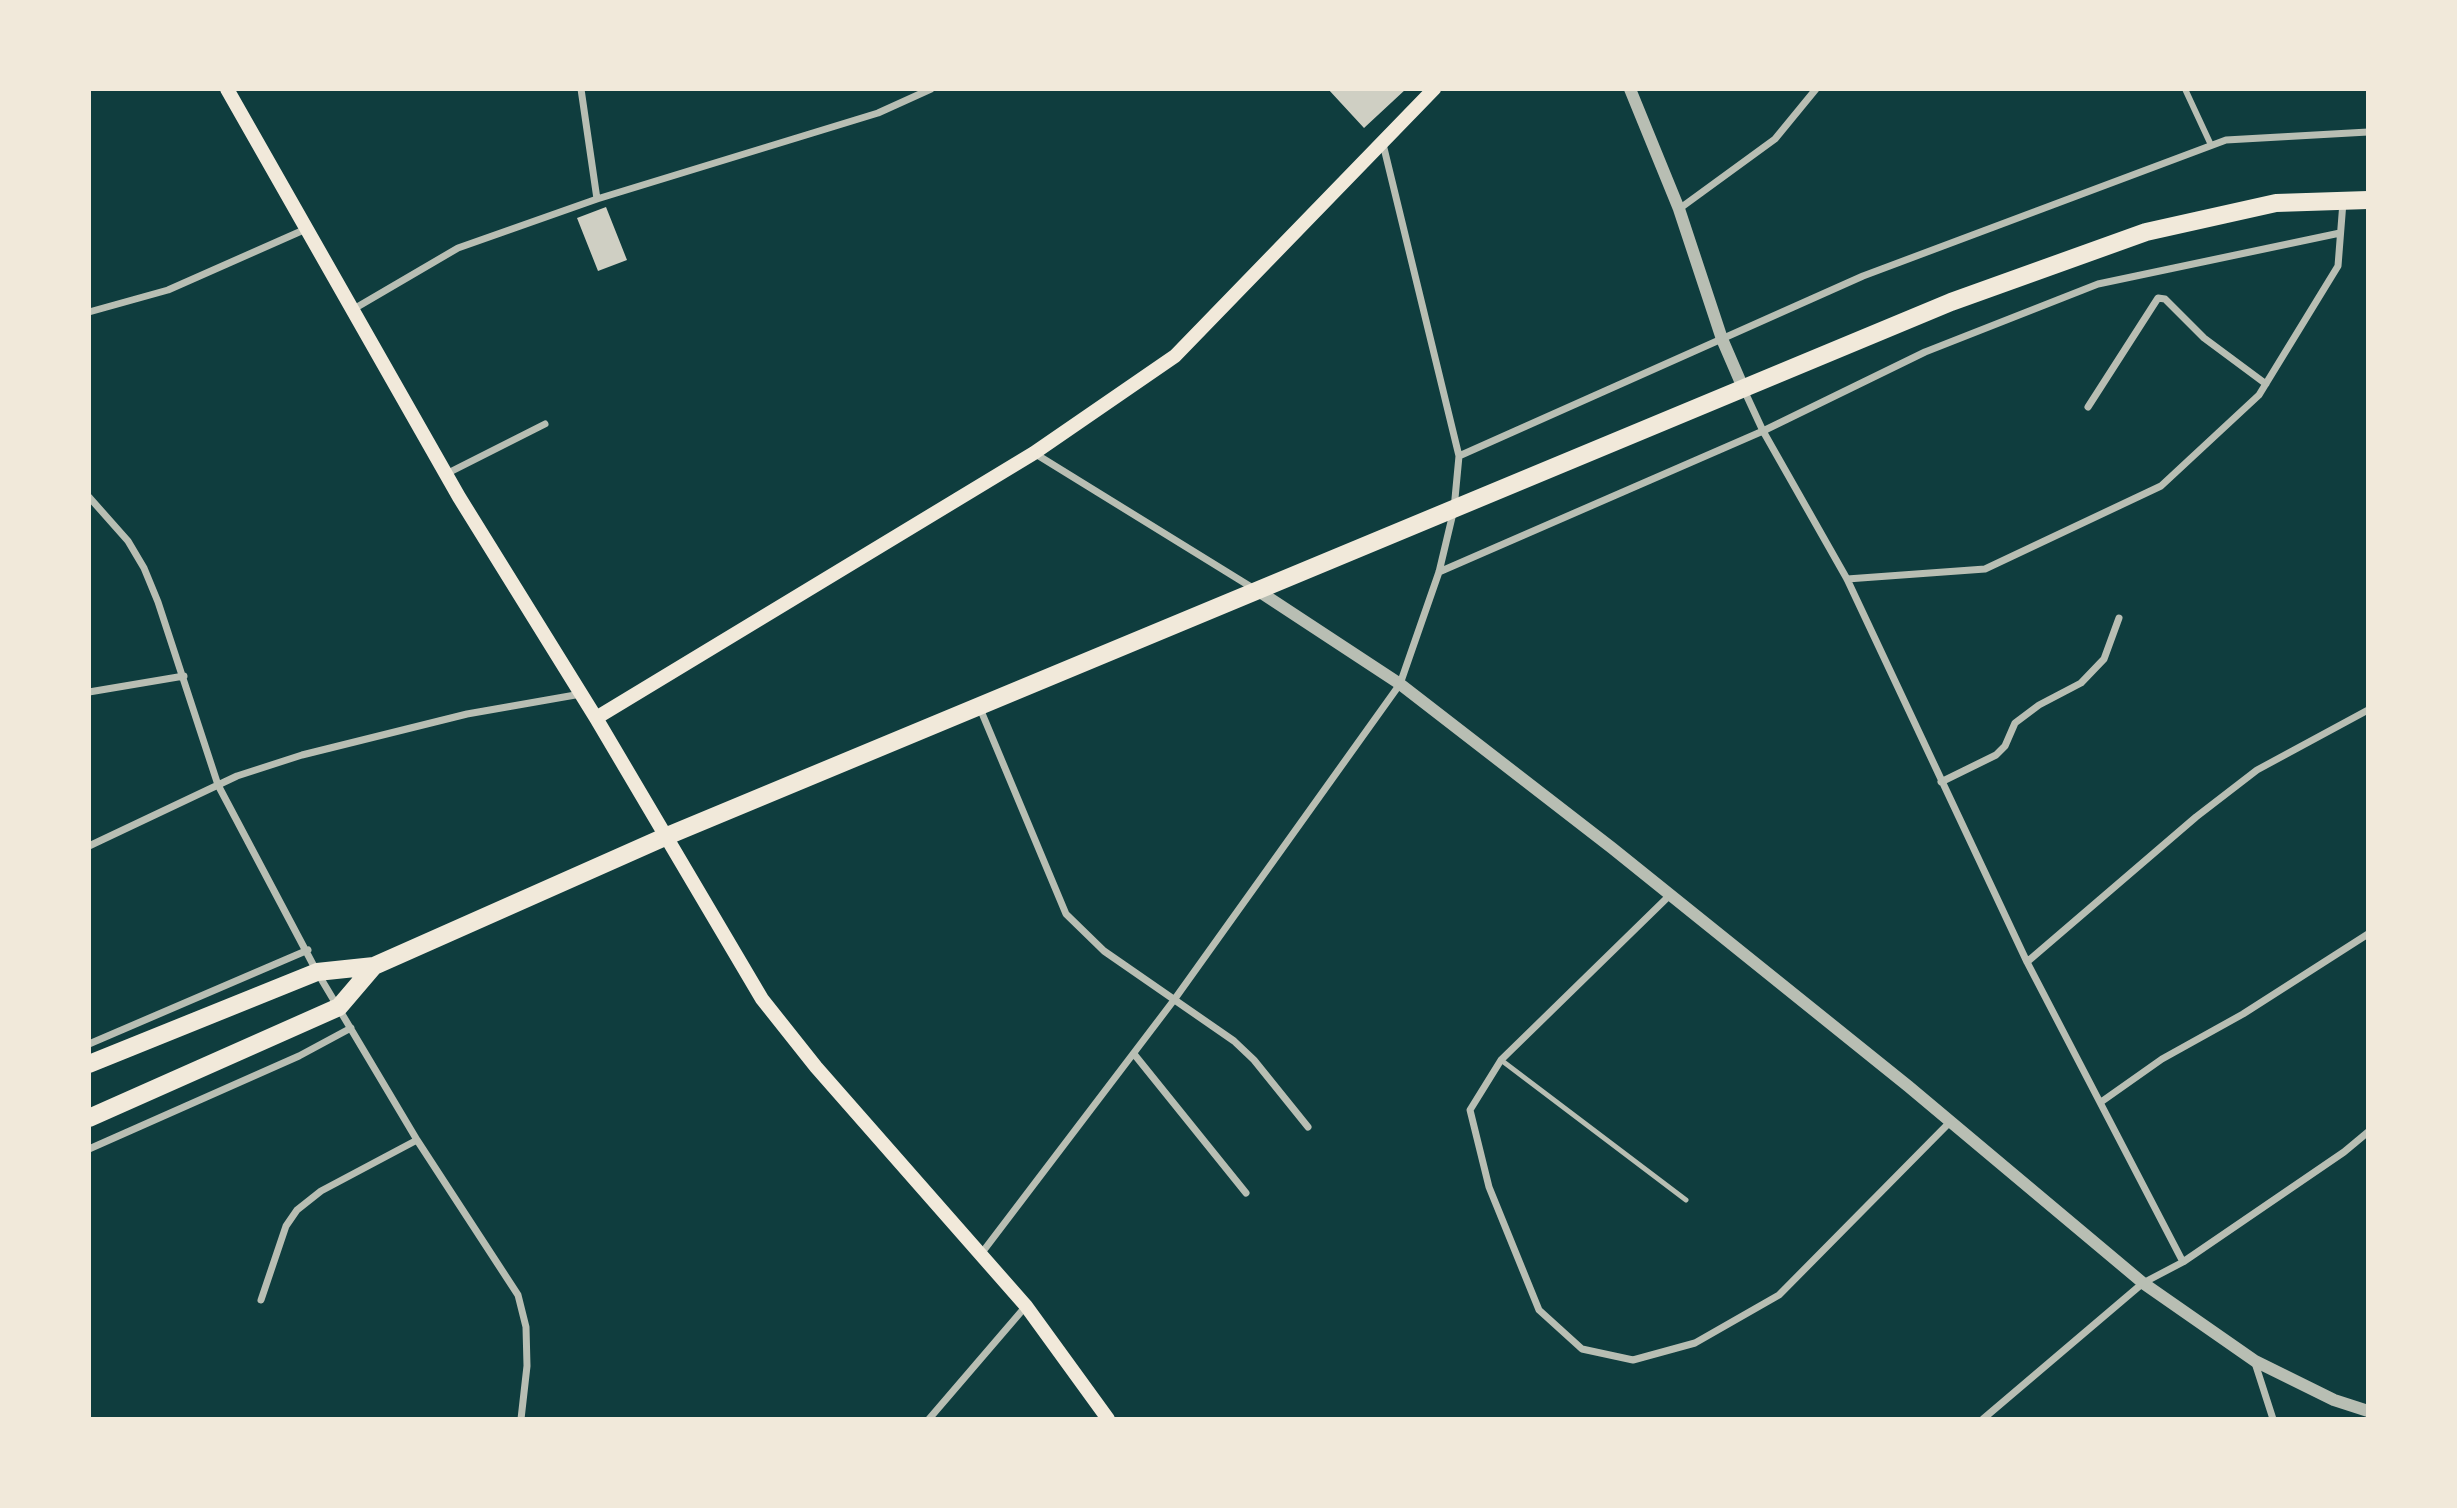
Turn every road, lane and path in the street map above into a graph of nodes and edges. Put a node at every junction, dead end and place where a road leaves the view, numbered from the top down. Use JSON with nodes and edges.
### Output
{"nodes":[{"id":1,"x":227,"y":89,"type":"edge"},
{"id":2,"x":581,"y":89,"type":"edge"},
{"id":3,"x":931,"y":89,"type":"edge"},
{"id":4,"x":1434,"y":89,"type":"edge"},
{"id":5,"x":1630,"y":89,"type":"edge"},
{"id":6,"x":1816,"y":89,"type":"edge"},
{"id":7,"x":2185,"y":89,"type":"edge"},
{"id":8,"x":2368,"y":132,"type":"edge"},
{"id":9,"x":1383,"y":144,"type":"junction"},
{"id":10,"x":2211,"y":145,"type":"junction"},
{"id":11,"x":597,"y":199,"type":"junction"},
{"id":12,"x":2368,"y":200,"type":"edge"},
{"id":13,"x":2343,"y":201,"type":"junction"},
{"id":14,"x":1679,"y":209,"type":"junction"},
{"id":15,"x":306,"y":229,"type":"junction"},
{"id":16,"x":2340,"y":233,"type":"junction"},
{"id":17,"x":352,"y":310,"type":"junction"},
{"id":18,"x":89,"y":312,"type":"edge"},
{"id":19,"x":1722,"y":338,"type":"junction"},
{"id":20,"x":2266,"y":384,"type":"junction"},
{"id":21,"x":1744,"y":390,"type":"junction"},
{"id":22,"x":2088,"y":407,"type":"dead end"},
{"id":23,"x":545,"y":424,"type":"dead end"},
{"id":24,"x":1763,"y":430,"type":"junction"},
{"id":25,"x":1034,"y":453,"type":"junction"},
{"id":26,"x":1460,"y":456,"type":"junction"},
{"id":27,"x":446,"y":474,"type":"junction"},
{"id":28,"x":89,"y":497,"type":"edge"},
{"id":29,"x":1454,"y":509,"type":"junction"},
{"id":30,"x":1439,"y":572,"type":"junction"},
{"id":31,"x":1847,"y":579,"type":"junction"},
{"id":32,"x":1260,"y":592,"type":"junction"},
{"id":33,"x":2119,"y":618,"type":"dead end"},
{"id":34,"x":184,"y":676,"type":"junction"},
{"id":35,"x":1400,"y":684,"type":"junction"},
{"id":36,"x":89,"y":692,"type":"edge"},
{"id":37,"x":582,"y":694,"type":"junction"},
{"id":38,"x":979,"y":705,"type":"junction"},
{"id":39,"x":2368,"y":710,"type":"edge"},
{"id":40,"x":596,"y":718,"type":"junction"},
{"id":41,"x":1941,"y":782,"type":"junction"},
{"id":42,"x":218,"y":785,"type":"junction"},
{"id":43,"x":667,"y":836,"type":"junction"},
{"id":44,"x":89,"y":846,"type":"edge"},
{"id":45,"x":1670,"y":895,"type":"junction"},
{"id":46,"x":2368,"y":934,"type":"edge"},
{"id":47,"x":308,"y":950,"type":"junction"},
{"id":48,"x":2027,"y":962,"type":"junction"},
{"id":49,"x":374,"y":966,"type":"junction"},
{"id":50,"x":317,"y":972,"type":"junction"},
{"id":51,"x":1174,"y":1000,"type":"junction"},
{"id":52,"x":339,"y":1007,"type":"junction"},
{"id":53,"x":351,"y":1028,"type":"junction"},
{"id":54,"x":89,"y":1044,"type":"edge"},
{"id":55,"x":1134,"y":1054,"type":"junction"},
{"id":56,"x":1501,"y":1060,"type":"junction"},
{"id":57,"x":89,"y":1064,"type":"edge"},
{"id":58,"x":2101,"y":1102,"type":"junction"},
{"id":59,"x":89,"y":1118,"type":"edge"},
{"id":60,"x":1951,"y":1121,"type":"junction"},
{"id":61,"x":1308,"y":1126,"type":"dead end"},
{"id":62,"x":2368,"y":1132,"type":"edge"},
{"id":63,"x":417,"y":1140,"type":"junction"},
{"id":64,"x":89,"y":1149,"type":"edge"},
{"id":65,"x":1246,"y":1193,"type":"dead end"},
{"id":66,"x":1686,"y":1200,"type":"dead end"},
{"id":67,"x":981,"y":1254,"type":"junction"},
{"id":68,"x":2183,"y":1262,"type":"junction"},
{"id":69,"x":2143,"y":1283,"type":"junction"},
{"id":70,"x":261,"y":1300,"type":"dead end"},
{"id":71,"x":1026,"y":1306,"type":"junction"},
{"id":72,"x":2255,"y":1361,"type":"junction"},
{"id":73,"x":2368,"y":1411,"type":"edge"},
{"id":74,"x":521,"y":1419,"type":"edge"},
{"id":75,"x":929,"y":1419,"type":"edge"},
{"id":76,"x":1108,"y":1419,"type":"edge"},
{"id":77,"x":1983,"y":1419,"type":"edge"},
{"id":78,"x":2273,"y":1419,"type":"edge"}],
"edges":[{"from":1,"to":15,"type":"main road"},
{"from":2,"to":11,"type":"street"},
{"from":3,"to":11,"type":"street"},
{"from":4,"to":9,"type":"main road"},
{"from":5,"to":14,"type":"street"},
{"from":6,"to":14,"type":"street"},
{"from":7,"to":10,"type":"street"},
{"from":8,"to":10,"type":"street"},
{"from":9,"to":25,"type":"main road"},
{"from":9,"to":26,"type":"street"},
{"from":10,"to":19,"type":"street"},
{"from":11,"to":17,"type":"street"},
{"from":12,"to":13,"type":"main road"},
{"from":13,"to":16,"type":"street"},
{"from":13,"to":21,"type":"main road"},
{"from":14,"to":19,"type":"street"},
{"from":15,"to":17,"type":"main road"},
{"from":15,"to":18,"type":"street"},
{"from":16,"to":20,"type":"street"},
{"from":16,"to":24,"type":"street"},
{"from":17,"to":27,"type":"main road"},
{"from":19,"to":21,"type":"street"},
{"from":19,"to":26,"type":"street"},
{"from":20,"to":22,"type":"street"},
{"from":20,"to":31,"type":"street"},
{"from":21,"to":24,"type":"street"},
{"from":21,"to":29,"type":"main road"},
{"from":23,"to":27,"type":"street"},
{"from":24,"to":30,"type":"street"},
{"from":24,"to":31,"type":"street"},
{"from":25,"to":32,"type":"street"},
{"from":25,"to":40,"type":"main road"},
{"from":26,"to":29,"type":"street"},
{"from":27,"to":37,"type":"main road"},
{"from":28,"to":34,"type":"street"},
{"from":29,"to":30,"type":"street"},
{"from":29,"to":32,"type":"main road"},
{"from":30,"to":35,"type":"street"},
{"from":31,"to":41,"type":"street"},
{"from":32,"to":35,"type":"street"},
{"from":32,"to":38,"type":"main road"},
{"from":33,"to":41,"type":"street"},
{"from":34,"to":36,"type":"street"},
{"from":34,"to":42,"type":"street"},
{"from":35,"to":45,"type":"street"},
{"from":35,"to":51,"type":"street"},
{"from":37,"to":40,"type":"main road"},
{"from":37,"to":42,"type":"street"},
{"from":38,"to":43,"type":"main road"},
{"from":38,"to":51,"type":"street"},
{"from":39,"to":48,"type":"street"},
{"from":40,"to":43,"type":"main road"},
{"from":41,"to":48,"type":"street"},
{"from":42,"to":44,"type":"street"},
{"from":42,"to":47,"type":"street"},
{"from":43,"to":49,"type":"main road"},
{"from":43,"to":67,"type":"main road"},
{"from":45,"to":56,"type":"street"},
{"from":45,"to":60,"type":"street"},
{"from":46,"to":58,"type":"street"},
{"from":47,"to":50,"type":"street"},
{"from":47,"to":54,"type":"street"},
{"from":48,"to":58,"type":"street"},
{"from":49,"to":50,"type":"main road"},
{"from":49,"to":52,"type":"main road"},
{"from":50,"to":52,"type":"street"},
{"from":50,"to":57,"type":"main road"},
{"from":51,"to":55,"type":"street"},
{"from":51,"to":61,"type":"street"},
{"from":52,"to":53,"type":"street"},
{"from":52,"to":59,"type":"main road"},
{"from":53,"to":63,"type":"street"},
{"from":53,"to":64,"type":"street"},
{"from":55,"to":65,"type":"street"},
{"from":55,"to":67,"type":"street"},
{"from":56,"to":60,"type":"street"},
{"from":56,"to":66,"type":"lane"},
{"from":58,"to":68,"type":"street"},
{"from":60,"to":69,"type":"street"},
{"from":62,"to":68,"type":"street"},
{"from":63,"to":70,"type":"street"},
{"from":63,"to":74,"type":"street"},
{"from":67,"to":71,"type":"main road"},
{"from":68,"to":69,"type":"street"},
{"from":69,"to":72,"type":"street"},
{"from":69,"to":77,"type":"street"},
{"from":71,"to":75,"type":"street"},
{"from":71,"to":76,"type":"main road"},
{"from":72,"to":73,"type":"street"},
{"from":72,"to":78,"type":"street"}]}
